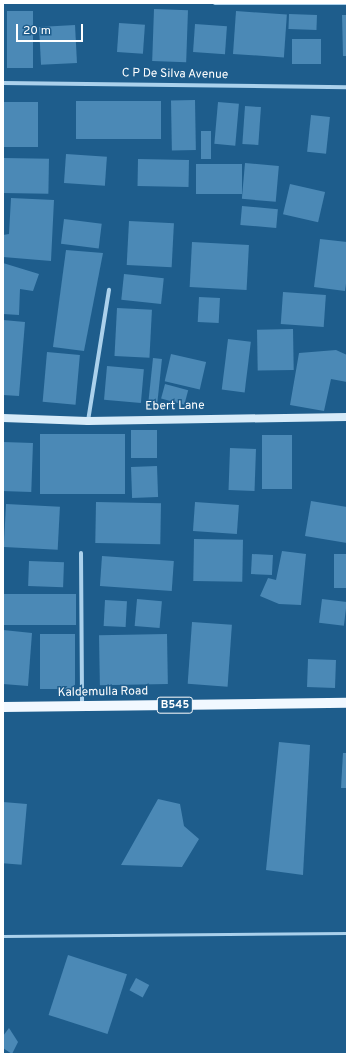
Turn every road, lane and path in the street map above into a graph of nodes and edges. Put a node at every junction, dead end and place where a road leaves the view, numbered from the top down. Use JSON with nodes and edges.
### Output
{"nodes":[{"id":1,"x":215,"y":3,"type":"edge"},
{"id":2,"x":347,"y":4,"type":"edge"},
{"id":3,"x":3,"y":83,"type":"edge"},
{"id":4,"x":347,"y":87,"type":"edge"},
{"id":5,"x":108,"y":290,"type":"dead end"},
{"id":6,"x":347,"y":417,"type":"edge"},
{"id":7,"x":3,"y":418,"type":"edge"},
{"id":8,"x":88,"y":421,"type":"junction"},
{"id":9,"x":81,"y":553,"type":"dead end"},
{"id":10,"x":347,"y":703,"type":"edge"},
{"id":11,"x":82,"y":706,"type":"junction"},
{"id":12,"x":3,"y":707,"type":"edge"},
{"id":13,"x":347,"y":933,"type":"edge"},
{"id":14,"x":3,"y":936,"type":"edge"}],
"edges":[{"from":1,"to":2,"type":"street"},
{"from":3,"to":4,"type":"street","name":"C P De Silva Avenue"},
{"from":5,"to":8,"type":"street"},
{"from":6,"to":8,"type":"street","name":"Ebert Lane"},
{"from":7,"to":8,"type":"street","name":"Ebert Lane"},
{"from":9,"to":11,"type":"street"},
{"from":10,"to":11,"type":"main road","name":"Kaldemulla Road","number":"B545"},
{"from":11,"to":12,"type":"main road","name":"Kaldemulla Road","number":"B545"},
{"from":13,"to":14,"type":"lane"}]}
